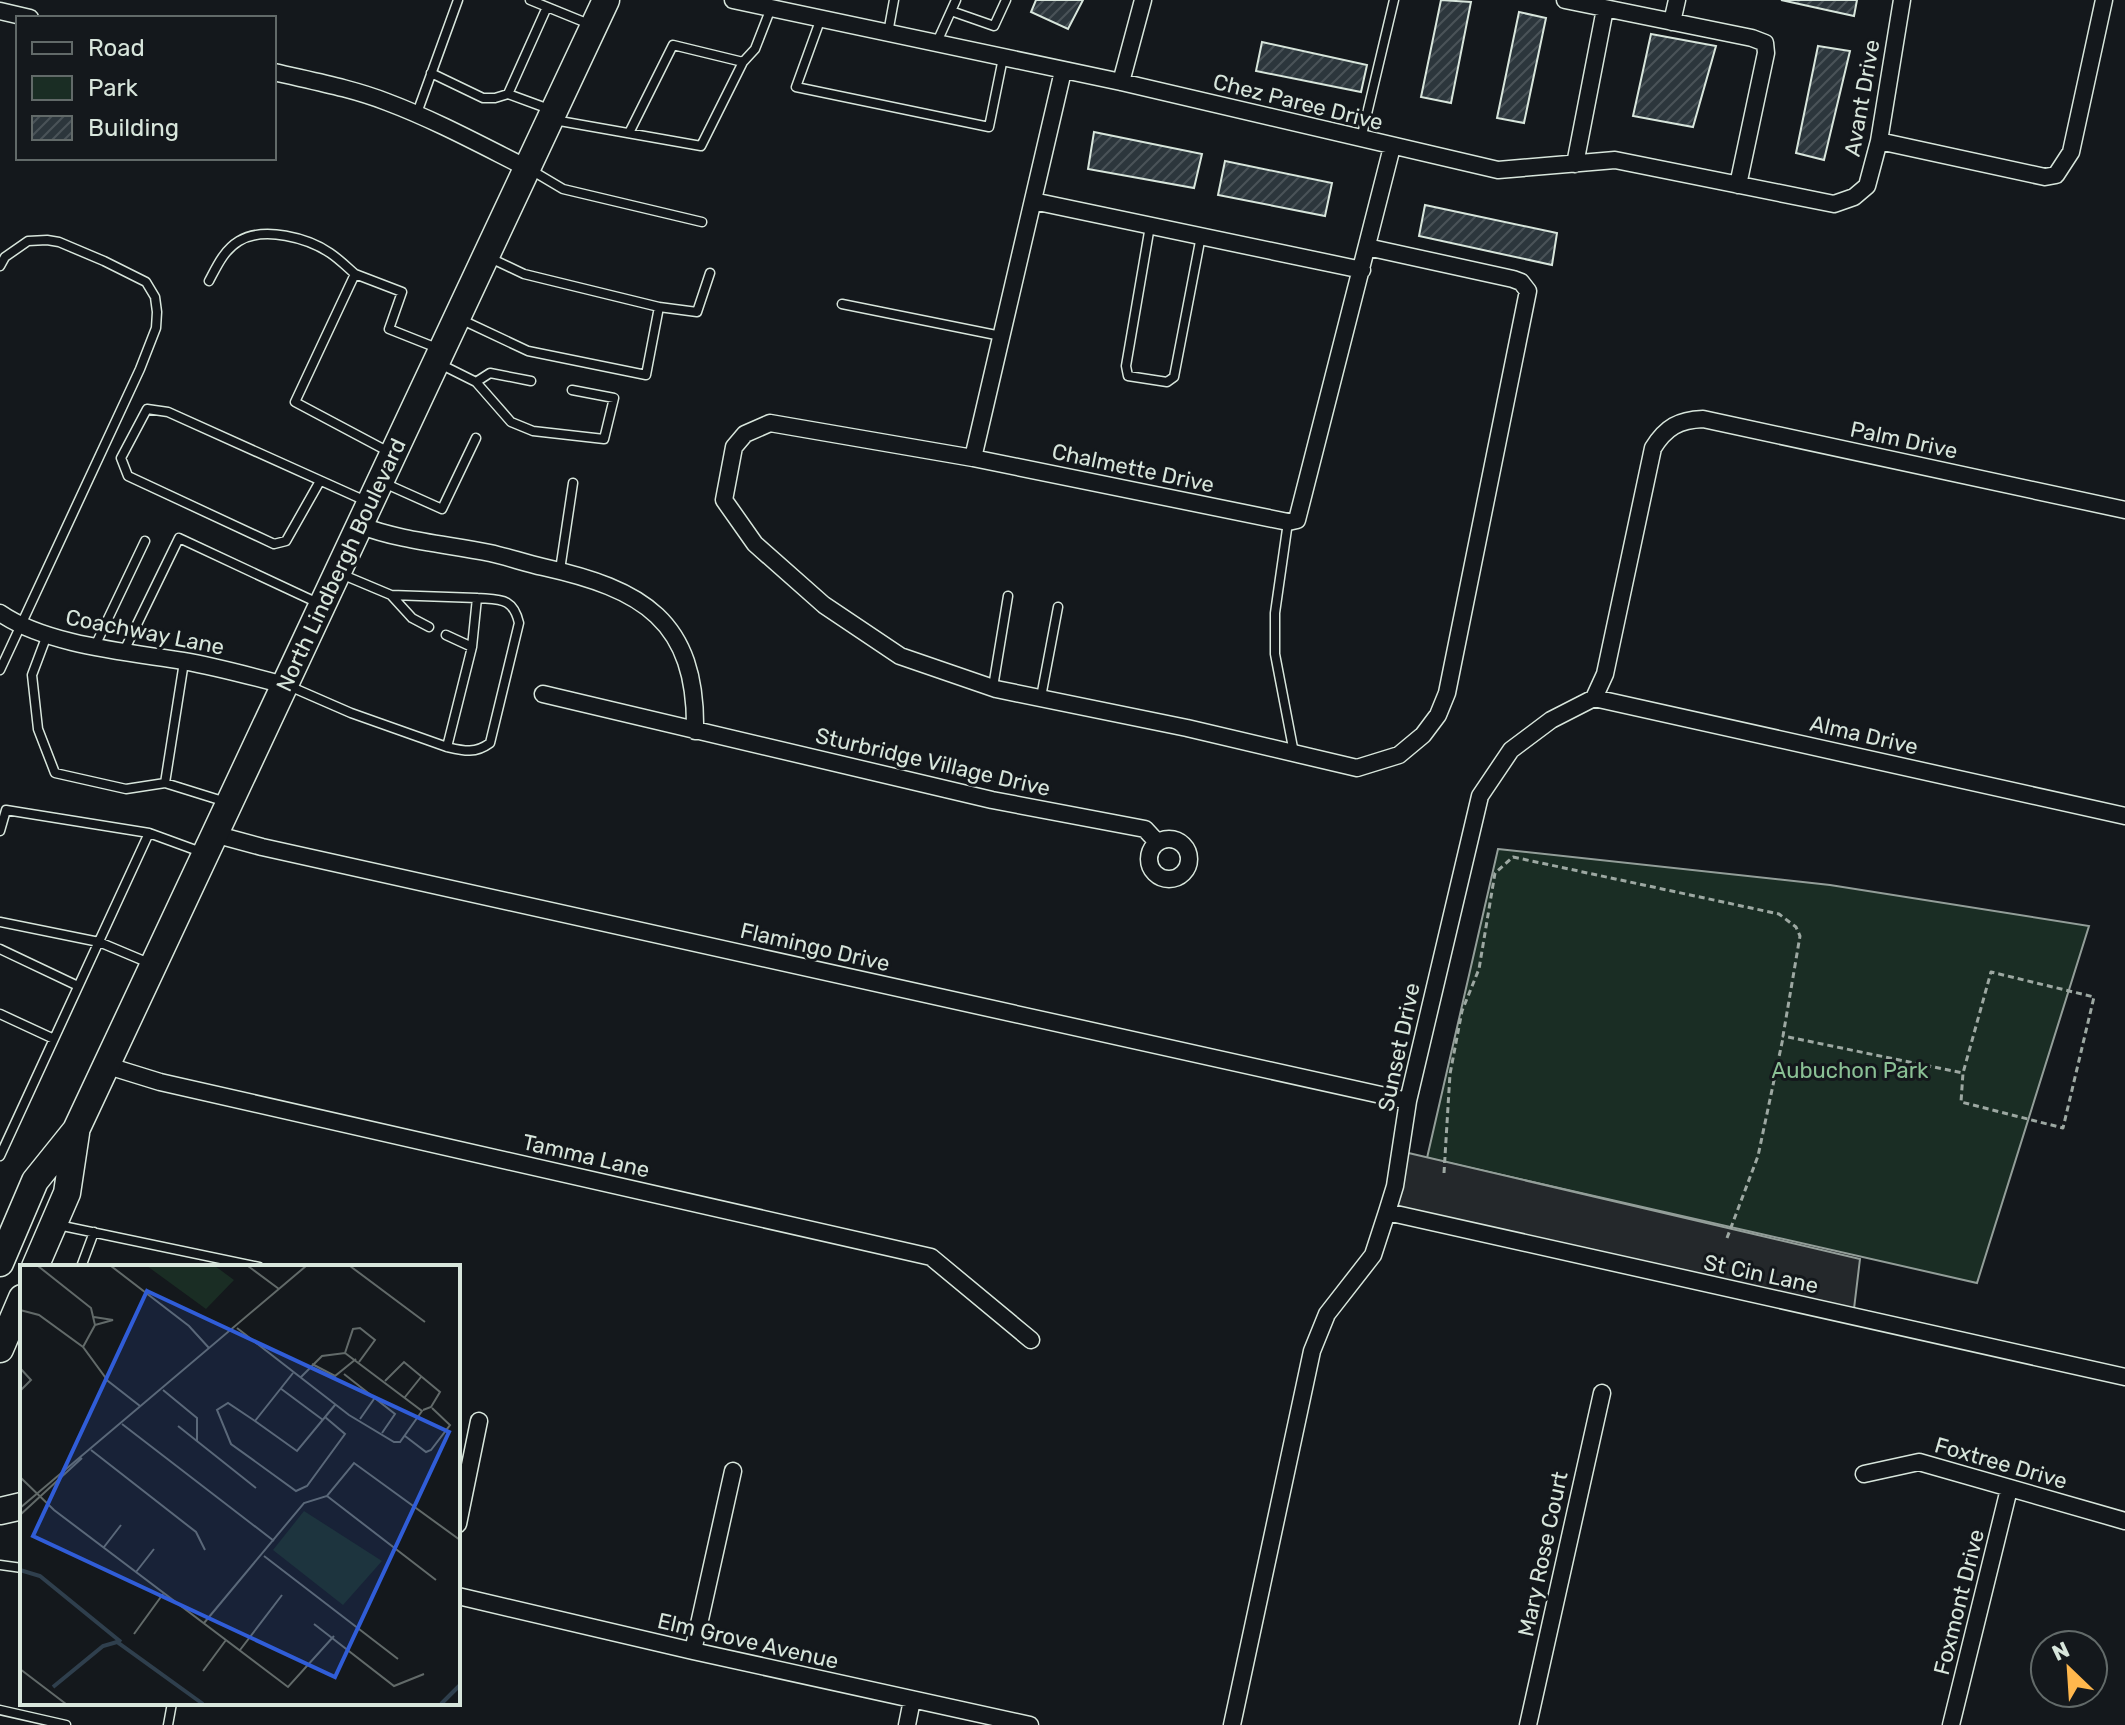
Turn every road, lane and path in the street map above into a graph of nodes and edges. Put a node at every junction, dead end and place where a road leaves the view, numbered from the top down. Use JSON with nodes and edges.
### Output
{"nodes":[{"id":1,"x":458,"y":0,"type":"edge"},
{"id":2,"x":530,"y":0,"type":"edge"},
{"id":3,"x":606,"y":0,"type":"edge"},
{"id":4,"x":733,"y":0,"type":"edge"},
{"id":5,"x":894,"y":0,"type":"edge"},
{"id":6,"x":956,"y":0,"type":"edge"},
{"id":7,"x":1006,"y":0,"type":"edge"},
{"id":8,"x":1143,"y":0,"type":"edge"},
{"id":9,"x":1394,"y":0,"type":"edge"},
{"id":10,"x":1565,"y":0,"type":"edge"},
{"id":11,"x":1677,"y":0,"type":"edge"},
{"id":12,"x":1902,"y":0,"type":"edge"},
{"id":13,"x":2104,"y":0,"type":"edge"},
{"id":14,"x":547,"y":7,"type":"junction"},
{"id":15,"x":771,"y":8,"type":"junction"},
{"id":16,"x":1605,"y":9,"type":"junction"},
{"id":17,"x":0,"y":11,"type":"edge"},
{"id":18,"x":951,"y":11,"type":"junction"},
{"id":19,"x":21,"y":16,"type":"edge"},
{"id":20,"x":821,"y":18,"type":"junction"},
{"id":21,"x":1672,"y":22,"type":"junction"},
{"id":22,"x":594,"y":25,"type":"junction"},
{"id":23,"x":888,"y":33,"type":"junction"},
{"id":24,"x":937,"y":43,"type":"junction"},
{"id":25,"x":1003,"y":58,"type":"junction"},
{"id":26,"x":743,"y":62,"type":"junction"},
{"id":27,"x":1063,"y":71,"type":"junction"},
{"id":28,"x":276,"y":72,"type":"edge"},
{"id":29,"x":431,"y":73,"type":"junction"},
{"id":30,"x":1121,"y":82,"type":"junction"},
{"id":31,"x":508,"y":94,"type":"junction"},
{"id":32,"x":417,"y":113,"type":"junction"},
{"id":33,"x":551,"y":115,"type":"junction"},
{"id":34,"x":629,"y":133,"type":"junction"},
{"id":35,"x":1361,"y":139,"type":"junction"},
{"id":36,"x":1879,"y":141,"type":"junction"},
{"id":37,"x":1392,"y":147,"type":"junction"},
{"id":38,"x":1575,"y":164,"type":"junction"},
{"id":39,"x":527,"y":168,"type":"junction"},
{"id":40,"x":1738,"y":185,"type":"junction"},
{"id":41,"x":1854,"y":197,"type":"joint"},
{"id":42,"x":1033,"y":201,"type":"junction"},
{"id":43,"x":702,"y":222,"type":"dead end"},
{"id":44,"x":1150,"y":225,"type":"junction"},
{"id":45,"x":1201,"y":236,"type":"junction"},
{"id":46,"x":1367,"y":247,"type":"junction"},
{"id":47,"x":485,"y":255,"type":"junction"},
{"id":48,"x":0,"y":266,"type":"edge"},
{"id":49,"x":1362,"y":270,"type":"junction"},
{"id":50,"x":710,"y":273,"type":"dead end"},
{"id":51,"x":355,"y":274,"type":"junction"},
{"id":52,"x":209,"y":281,"type":"dead end"},
{"id":53,"x":842,"y":304,"type":"dead end"},
{"id":54,"x":659,"y":307,"type":"junction"},
{"id":55,"x":456,"y":317,"type":"junction"},
{"id":56,"x":1001,"y":336,"type":"junction"},
{"id":57,"x":438,"y":356,"type":"junction"},
{"id":58,"x":531,"y":381,"type":"dead end"},
{"id":59,"x":476,"y":382,"type":"junction"},
{"id":60,"x":572,"y":390,"type":"dead end"},
{"id":61,"x":476,"y":438,"type":"dead end"},
{"id":62,"x":393,"y":454,"type":"junction"},
{"id":63,"x":973,"y":458,"type":"junction"},
{"id":64,"x":320,"y":481,"type":"junction"},
{"id":65,"x":573,"y":483,"type":"dead end"},
{"id":66,"x":369,"y":503,"type":"junction"},
{"id":67,"x":2125,"y":510,"type":"edge"},
{"id":68,"x":1288,"y":522,"type":"junction"},
{"id":69,"x":145,"y":541,"type":"dead end"},
{"id":70,"x":560,"y":570,"type":"junction"},
{"id":71,"x":337,"y":573,"type":"junction"},
{"id":72,"x":391,"y":595,"type":"junction"},
{"id":73,"x":1008,"y":596,"type":"dead end"},
{"id":74,"x":477,"y":598,"type":"junction"},
{"id":75,"x":322,"y":605,"type":"junction"},
{"id":76,"x":1058,"y":607,"type":"dead end"},
{"id":77,"x":7,"y":622,"type":"edge"},
{"id":78,"x":429,"y":627,"type":"dead end"},
{"id":79,"x":47,"y":635,"type":"junction"},
{"id":80,"x":446,"y":635,"type":"dead end"},
{"id":81,"x":95,"y":646,"type":"junction"},
{"id":82,"x":472,"y":647,"type":"junction"},
{"id":83,"x":124,"y":651,"type":"junction"},
{"id":84,"x":184,"y":662,"type":"junction"},
{"id":85,"x":0,"y":670,"type":"edge"},
{"id":86,"x":284,"y":685,"type":"junction"},
{"id":87,"x":992,"y":688,"type":"junction"},
{"id":88,"x":543,"y":694,"type":"dead end"},
{"id":89,"x":1041,"y":698,"type":"junction"},
{"id":90,"x":1594,"y":698,"type":"junction"},
{"id":91,"x":695,"y":731,"type":"junction"},
{"id":92,"x":447,"y":747,"type":"junction"},
{"id":93,"x":1295,"y":754,"type":"junction"},
{"id":94,"x":165,"y":783,"type":"junction"},
{"id":95,"x":229,"y":803,"type":"junction"},
{"id":96,"x":2125,"y":816,"type":"edge"},
{"id":97,"x":0,"y":831,"type":"edge"},
{"id":98,"x":149,"y":833,"type":"junction"},
{"id":99,"x":1157,"y":842,"type":"dead end"},
{"id":100,"x":210,"y":844,"type":"junction"},
{"id":101,"x":0,"y":922,"type":"edge"},
{"id":102,"x":99,"y":942,"type":"junction"},
{"id":103,"x":0,"y":949,"type":"edge"},
{"id":104,"x":153,"y":964,"type":"junction"},
{"id":105,"x":78,"y":986,"type":"junction"},
{"id":106,"x":0,"y":1014,"type":"edge"},
{"id":107,"x":1783,"y":1036,"type":"junction"},
{"id":108,"x":54,"y":1039,"type":"junction"},
{"id":109,"x":105,"y":1065,"type":"junction"},
{"id":110,"x":1963,"y":1073,"type":"junction"},
{"id":111,"x":1408,"y":1101,"type":"junction"},
{"id":112,"x":76,"y":1130,"type":"junction"},
{"id":113,"x":0,"y":1156,"type":"edge"},
{"id":114,"x":1444,"y":1173,"type":"dead end"},
{"id":115,"x":1387,"y":1212,"type":"junction"},
{"id":116,"x":54,"y":1224,"type":"junction"},
{"id":117,"x":94,"y":1232,"type":"junction"},
{"id":118,"x":1727,"y":1238,"type":"dead end"},
{"id":119,"x":0,"y":1263,"type":"edge"},
{"id":120,"x":39,"y":1265,"type":"edge"},
{"id":121,"x":82,"y":1265,"type":"edge"},
{"id":122,"x":250,"y":1265,"type":"edge"},
{"id":123,"x":20,"y":1304,"type":"edge"},
{"id":124,"x":1031,"y":1340,"type":"dead end"},
{"id":125,"x":0,"y":1349,"type":"edge"},
{"id":126,"x":2125,"y":1377,"type":"edge"},
{"id":127,"x":1602,"y":1393,"type":"dead end"},
{"id":128,"x":479,"y":1421,"type":"dead end"},
{"id":129,"x":733,"y":1471,"type":"dead end"},
{"id":130,"x":1864,"y":1474,"type":"dead end"},
{"id":131,"x":2009,"y":1489,"type":"junction"},
{"id":132,"x":0,"y":1500,"type":"edge"},
{"id":133,"x":20,"y":1505,"type":"edge"},
{"id":134,"x":20,"y":1506,"type":"edge"},
{"id":135,"x":0,"y":1511,"type":"edge"},
{"id":136,"x":460,"y":1514,"type":"edge"},
{"id":137,"x":2125,"y":1521,"type":"edge"},
{"id":138,"x":0,"y":1565,"type":"edge"},
{"id":139,"x":20,"y":1568,"type":"edge"},
{"id":140,"x":460,"y":1596,"type":"edge"},
{"id":141,"x":693,"y":1651,"type":"junction"},
{"id":142,"x":912,"y":1700,"type":"junction"},
{"id":143,"x":172,"y":1705,"type":"edge"},
{"id":144,"x":0,"y":1710,"type":"edge"},
{"id":145,"x":66,"y":1725,"type":"edge"},
{"id":146,"x":168,"y":1725,"type":"edge"},
{"id":147,"x":907,"y":1725,"type":"edge"},
{"id":148,"x":1030,"y":1725,"type":"edge"},
{"id":149,"x":1232,"y":1725,"type":"edge"},
{"id":150,"x":1528,"y":1725,"type":"edge"},
{"id":151,"x":1951,"y":1725,"type":"edge"}],
"edges":[{"from":1,"to":29,"type":"lane"},
{"from":2,"to":14,"type":"lane"},
{"from":3,"to":22,"type":"main road","name":"North Lindbergh Boulevard"},
{"from":4,"to":15,"type":"street","name":"Chez Paree Drive"},
{"from":5,"to":23,"type":"lane"},
{"from":6,"to":18,"type":"lane"},
{"from":7,"to":18,"type":"lane"},
{"from":8,"to":30,"type":"street"},
{"from":9,"to":35,"type":"lane"},
{"from":10,"to":16,"type":"street"},
{"from":11,"to":21,"type":"street"},
{"from":12,"to":36,"type":"street","name":"Avant Drive"},
{"from":13,"to":36,"type":"street"},
{"from":14,"to":22,"type":"lane"},
{"from":14,"to":31,"type":"lane"},
{"from":15,"to":20,"type":"street","name":"Chez Paree Drive"},
{"from":15,"to":26,"type":"lane"},
{"from":16,"to":21,"type":"street"},
{"from":16,"to":38,"type":"street"},
{"from":17,"to":19,"type":"street"},
{"from":18,"to":24,"type":"lane"},
{"from":20,"to":23,"type":"street","name":"Chez Paree Drive"},
{"from":20,"to":25,"type":"lane"},
{"from":21,"to":40,"type":"street"},
{"from":22,"to":33,"type":"main road","name":"North Lindbergh Boulevard"},
{"from":23,"to":24,"type":"street","name":"Chez Paree Drive"},
{"from":24,"to":25,"type":"street","name":"Chez Paree Drive"},
{"from":25,"to":27,"type":"street","name":"Chez Paree Drive"},
{"from":26,"to":34,"type":"lane"},
{"from":26,"to":34,"type":"lane"},
{"from":27,"to":30,"type":"street","name":"Chez Paree Drive"},
{"from":27,"to":42,"type":"street"},
{"from":28,"to":32,"type":"street"},
{"from":29,"to":31,"type":"lane"},
{"from":29,"to":32,"type":"lane"},
{"from":30,"to":35,"type":"street","name":"Chez Paree Drive"},
{"from":31,"to":33,"type":"lane"},
{"from":32,"to":39,"type":"street"},
{"from":33,"to":34,"type":"lane"},
{"from":33,"to":39,"type":"main road","name":"North Lindbergh Boulevard"},
{"from":35,"to":37,"type":"street","name":"Chez Paree Drive"},
{"from":36,"to":41,"type":"street","name":"Avant Drive"},
{"from":37,"to":38,"type":"street","name":"Chez Paree Drive"},
{"from":37,"to":46,"type":"street"},
{"from":38,"to":40,"type":"street","name":"Chez Paree Drive"},
{"from":39,"to":43,"type":"lane"},
{"from":39,"to":47,"type":"main road","name":"North Lindbergh Boulevard"},
{"from":40,"to":41,"type":"street","name":"Chez Paree Drive"},
{"from":42,"to":44,"type":"street"},
{"from":42,"to":56,"type":"street"},
{"from":44,"to":45,"type":"street"},
{"from":44,"to":45,"type":"lane"},
{"from":45,"to":49,"type":"street"},
{"from":46,"to":49,"type":"street"},
{"from":46,"to":93,"type":"street","name":"Chalmette Drive"},
{"from":47,"to":54,"type":"lane"},
{"from":47,"to":55,"type":"main road","name":"North Lindbergh Boulevard"},
{"from":48,"to":77,"type":"lane"},
{"from":49,"to":68,"type":"street"},
{"from":50,"to":54,"type":"lane"},
{"from":51,"to":52,"type":"lane"},
{"from":51,"to":57,"type":"lane"},
{"from":51,"to":62,"type":"lane"},
{"from":53,"to":56,"type":"lane"},
{"from":54,"to":55,"type":"lane"},
{"from":55,"to":57,"type":"main road","name":"North Lindbergh Boulevard"},
{"from":56,"to":63,"type":"street"},
{"from":57,"to":59,"type":"lane"},
{"from":57,"to":62,"type":"main road","name":"North Lindbergh Boulevard"},
{"from":58,"to":59,"type":"lane"},
{"from":59,"to":60,"type":"lane"},
{"from":61,"to":66,"type":"lane"},
{"from":62,"to":66,"type":"main road","name":"North Lindbergh Boulevard"},
{"from":63,"to":68,"type":"street","name":"Chalmette Drive"},
{"from":63,"to":87,"type":"street","name":"Chalmette Drive"},
{"from":64,"to":64,"type":"lane"},
{"from":64,"to":66,"type":"lane"},
{"from":65,"to":70,"type":"lane"},
{"from":66,"to":70,"type":"street"},
{"from":66,"to":71,"type":"main road","name":"North Lindbergh Boulevard"},
{"from":67,"to":90,"type":"street","name":"Palm Drive"},
{"from":68,"to":93,"type":"lane"},
{"from":69,"to":81,"type":"lane"},
{"from":70,"to":91,"type":"street"},
{"from":71,"to":72,"type":"lane"},
{"from":71,"to":75,"type":"main road","name":"North Lindbergh Boulevard"},
{"from":72,"to":74,"type":"lane"},
{"from":72,"to":78,"type":"lane"},
{"from":73,"to":87,"type":"lane"},
{"from":74,"to":82,"type":"lane"},
{"from":74,"to":92,"type":"lane"},
{"from":75,"to":83,"type":"lane"},
{"from":75,"to":86,"type":"main road","name":"North Lindbergh Boulevard"},
{"from":76,"to":89,"type":"lane"},
{"from":77,"to":79,"type":"street","name":"Coachway Lane"},
{"from":77,"to":85,"type":"lane"},
{"from":79,"to":81,"type":"street","name":"Coachway Lane"},
{"from":79,"to":94,"type":"lane"},
{"from":80,"to":82,"type":"lane"},
{"from":81,"to":83,"type":"street","name":"Coachway Lane"},
{"from":82,"to":92,"type":"lane"},
{"from":83,"to":84,"type":"street","name":"Coachway Lane"},
{"from":84,"to":86,"type":"street","name":"Coachway Lane"},
{"from":84,"to":94,"type":"lane"},
{"from":86,"to":92,"type":"lane"},
{"from":86,"to":95,"type":"main road","name":"North Lindbergh Boulevard"},
{"from":87,"to":89,"type":"street","name":"Chalmette Drive"},
{"from":88,"to":91,"type":"street","name":"Sturbridge Village Drive"},
{"from":89,"to":93,"type":"street","name":"Chalmette Drive"},
{"from":90,"to":96,"type":"street","name":"Alma Drive"},
{"from":90,"to":111,"type":"street","name":"Sunset Drive"},
{"from":91,"to":99,"type":"street","name":"Sturbridge Village Drive"},
{"from":94,"to":95,"type":"lane"},
{"from":95,"to":100,"type":"main road","name":"North Lindbergh Boulevard"},
{"from":97,"to":98,"type":"lane"},
{"from":98,"to":100,"type":"lane"},
{"from":98,"to":102,"type":"lane"},
{"from":100,"to":104,"type":"main road","name":"North Lindbergh Boulevard"},
{"from":100,"to":111,"type":"street","name":"Flamingo Drive"},
{"from":101,"to":102,"type":"lane"},
{"from":102,"to":104,"type":"lane"},
{"from":102,"to":105,"type":"lane"},
{"from":103,"to":105,"type":"lane"},
{"from":104,"to":109,"type":"main road","name":"North Lindbergh Boulevard"},
{"from":105,"to":108,"type":"lane"},
{"from":106,"to":108,"type":"lane"},
{"from":107,"to":110,"type":"path"},
{"from":107,"to":114,"type":"path"},
{"from":107,"to":118,"type":"path"},
{"from":108,"to":113,"type":"lane"},
{"from":109,"to":112,"type":"main road","name":"North Lindbergh Boulevard"},
{"from":109,"to":124,"type":"street","name":"Tamma Lane"},
{"from":110,"to":110,"type":"path"},
{"from":111,"to":115,"type":"street","name":"Sunset Drive"},
{"from":112,"to":116,"type":"main road","name":"North Lindbergh Boulevard"},
{"from":112,"to":119,"type":"main road","name":"North Lindbergh Boulevard"},
{"from":115,"to":126,"type":"street","name":"St Cin Lane"},
{"from":115,"to":149,"type":"street","name":"Sunset Drive"},
{"from":116,"to":117,"type":"lane"},
{"from":116,"to":120,"type":"main road","name":"North Lindbergh Boulevard"},
{"from":117,"to":121,"type":"lane"},
{"from":117,"to":122,"type":"lane"},
{"from":123,"to":125,"type":"main road"},
{"from":127,"to":150,"type":"street","name":"Mary Rose Court"},
{"from":128,"to":136,"type":"street"},
{"from":129,"to":141,"type":"street"},
{"from":130,"to":131,"type":"street","name":"Foxtree Drive"},
{"from":131,"to":137,"type":"street","name":"Foxtree Drive"},
{"from":131,"to":151,"type":"street","name":"Foxmont Drive"},
{"from":132,"to":133,"type":"street"},
{"from":134,"to":135,"type":"main road"},
{"from":138,"to":139,"type":"lane"},
{"from":140,"to":141,"type":"street","name":"Elm Grove Avenue"},
{"from":141,"to":142,"type":"street","name":"Elm Grove Avenue"},
{"from":142,"to":147,"type":"street"},
{"from":142,"to":148,"type":"street","name":"Elm Grove Avenue"},
{"from":143,"to":146,"type":"lane"},
{"from":144,"to":145,"type":"lane"}]}
